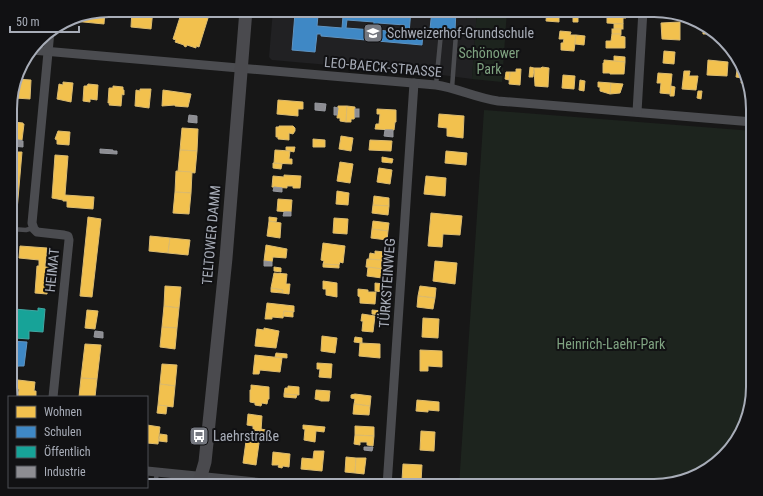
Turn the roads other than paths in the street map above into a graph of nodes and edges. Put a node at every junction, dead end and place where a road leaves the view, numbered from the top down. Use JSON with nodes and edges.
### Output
{"nodes":[{"id":1,"x":245,"y":17,"type":"edge"},
{"id":2,"x":643,"y":17,"type":"edge"},
{"id":3,"x":49,"y":39,"type":"edge"},
{"id":4,"x":38,"y":51,"type":"edge"},
{"id":5,"x":48,"y":52,"type":"junction"},
{"id":6,"x":241,"y":68,"type":"junction"},
{"id":7,"x":414,"y":83,"type":"junction"},
{"id":8,"x":436,"y":85,"type":"junction"},
{"id":9,"x":452,"y":88,"type":"junction"},
{"id":10,"x":637,"y":112,"type":"junction"},
{"id":11,"x":746,"y":121,"type":"edge"},
{"id":12,"x":33,"y":228,"type":"junction"},
{"id":13,"x":17,"y":229,"type":"edge"},
{"id":14,"x":52,"y":396,"type":"edge"},
{"id":15,"x":148,"y":471,"type":"edge"},
{"id":16,"x":157,"y":472,"type":"junction"},
{"id":17,"x":156,"y":479,"type":"edge"},
{"id":18,"x":193,"y":479,"type":"edge"},
{"id":19,"x":203,"y":479,"type":"edge"},
{"id":20,"x":387,"y":479,"type":"edge"}],
"edges":[{"from":1,"to":6,"type":"main road","name":"TELTOWER DAMM"},
{"from":2,"to":10,"type":"street"},
{"from":3,"to":5,"type":"street"},
{"from":4,"to":5,"type":"street","name":"LEO-BAECK-STRASSE"},
{"from":5,"to":6,"type":"street","name":"LEO-BAECK-STRASSE"},
{"from":5,"to":12,"type":"street"},
{"from":6,"to":7,"type":"street","name":"LEO-BAECK-STRASSE"},
{"from":6,"to":19,"type":"main road","name":"TELTOWER DAMM"},
{"from":7,"to":8,"type":"street","name":"LEO-BAECK-STRASSE"},
{"from":7,"to":20,"type":"street","name":"TÜRKSTEINWEG"},
{"from":8,"to":9,"type":"street","name":"LEO-BAECK-STRASSE"},
{"from":8,"to":9,"type":"lane"},
{"from":9,"to":10,"type":"street","name":"LEO-BAECK-STRASSE"},
{"from":10,"to":11,"type":"street","name":"LEO-BAECK-STRASSE"},
{"from":12,"to":13,"type":"lane"},
{"from":12,"to":14,"type":"street","name":"HEIMAT"},
{"from":15,"to":16,"type":"street"},
{"from":16,"to":17,"type":"lane"},
{"from":16,"to":18,"type":"street"}]}
